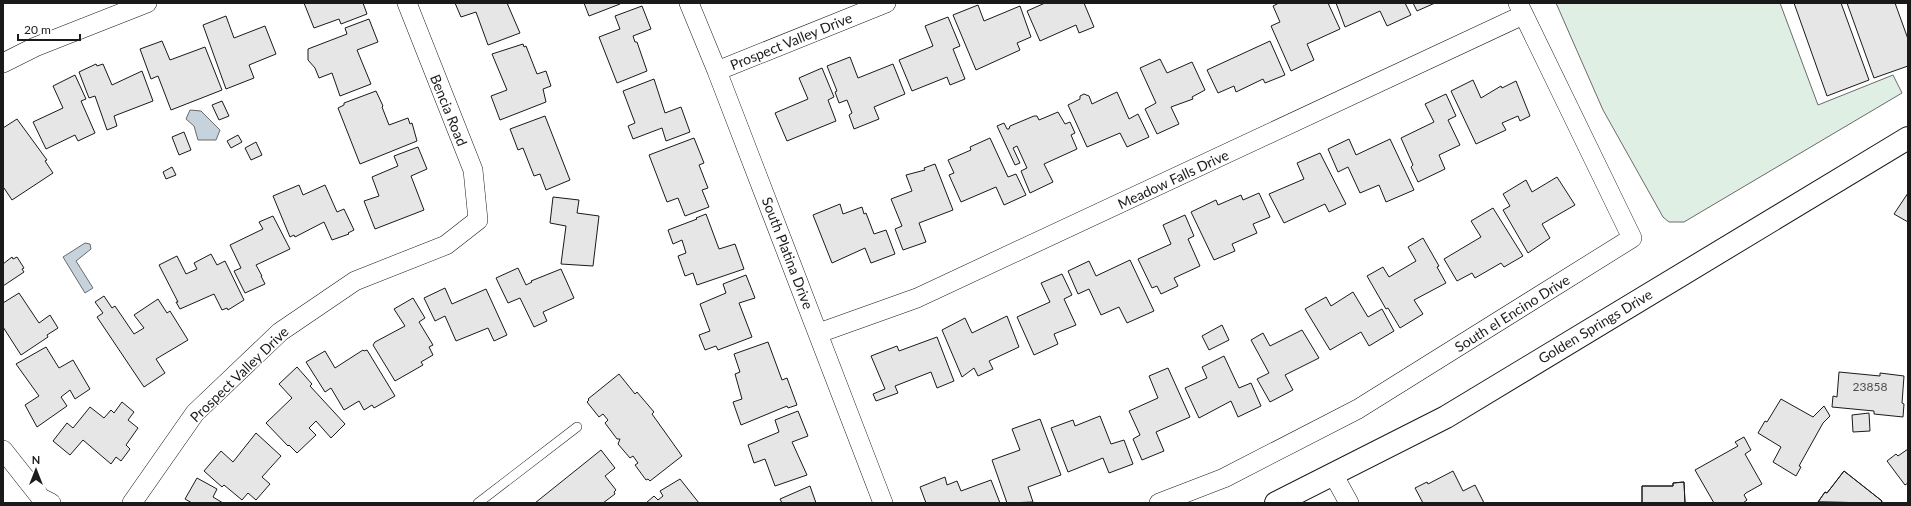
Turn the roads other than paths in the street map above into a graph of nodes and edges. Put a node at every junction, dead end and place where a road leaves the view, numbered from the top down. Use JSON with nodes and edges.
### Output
{"nodes":[{"id":1,"x":147,"y":3,"type":"edge"},
{"id":2,"x":406,"y":3,"type":"edge"},
{"id":3,"x":690,"y":3,"type":"edge"},
{"id":4,"x":886,"y":3,"type":"edge"},
{"id":5,"x":1520,"y":9,"type":"edge"},
{"id":6,"x":3,"y":63,"type":"edge"},
{"id":7,"x":717,"y":71,"type":"junction"},
{"id":8,"x":1908,"y":138,"type":"edge"},
{"id":9,"x":478,"y":220,"type":"joint"},
{"id":10,"x":819,"y":333,"type":"junction"},
{"id":11,"x":577,"y":426,"type":"dead end"},
{"id":12,"x":3,"y":450,"type":"edge"},
{"id":13,"x":1333,"y":474,"type":"junction"},
{"id":14,"x":51,"y":503,"type":"edge"},
{"id":15,"x":132,"y":503,"type":"edge"},
{"id":16,"x":478,"y":503,"type":"edge"},
{"id":17,"x":883,"y":503,"type":"edge"},
{"id":18,"x":1159,"y":503,"type":"edge"},
{"id":19,"x":1276,"y":503,"type":"edge"},
{"id":20,"x":1350,"y":503,"type":"edge"}],
"edges":[{"from":1,"to":6,"type":"street"},
{"from":2,"to":9,"type":"street","name":"Bencia Road"},
{"from":3,"to":7,"type":"street","name":"South Platina Drive"},
{"from":4,"to":7,"type":"street","name":"Prospect Valley Drive"},
{"from":5,"to":10,"type":"street","name":"Meadow Falls Drive"},
{"from":5,"to":18,"type":"street","name":"South el Encino Drive"},
{"from":7,"to":10,"type":"street","name":"South Platina Drive"},
{"from":8,"to":13,"type":"main road","name":"Golden Springs Drive"},
{"from":9,"to":15,"type":"street","name":"Prospect Valley Drive"},
{"from":10,"to":17,"type":"street","name":"South Platina Drive"},
{"from":11,"to":16,"type":"lane"},
{"from":12,"to":14,"type":"street"},
{"from":13,"to":19,"type":"main road","name":"Golden Springs Drive"},
{"from":13,"to":20,"type":"street"}]}
